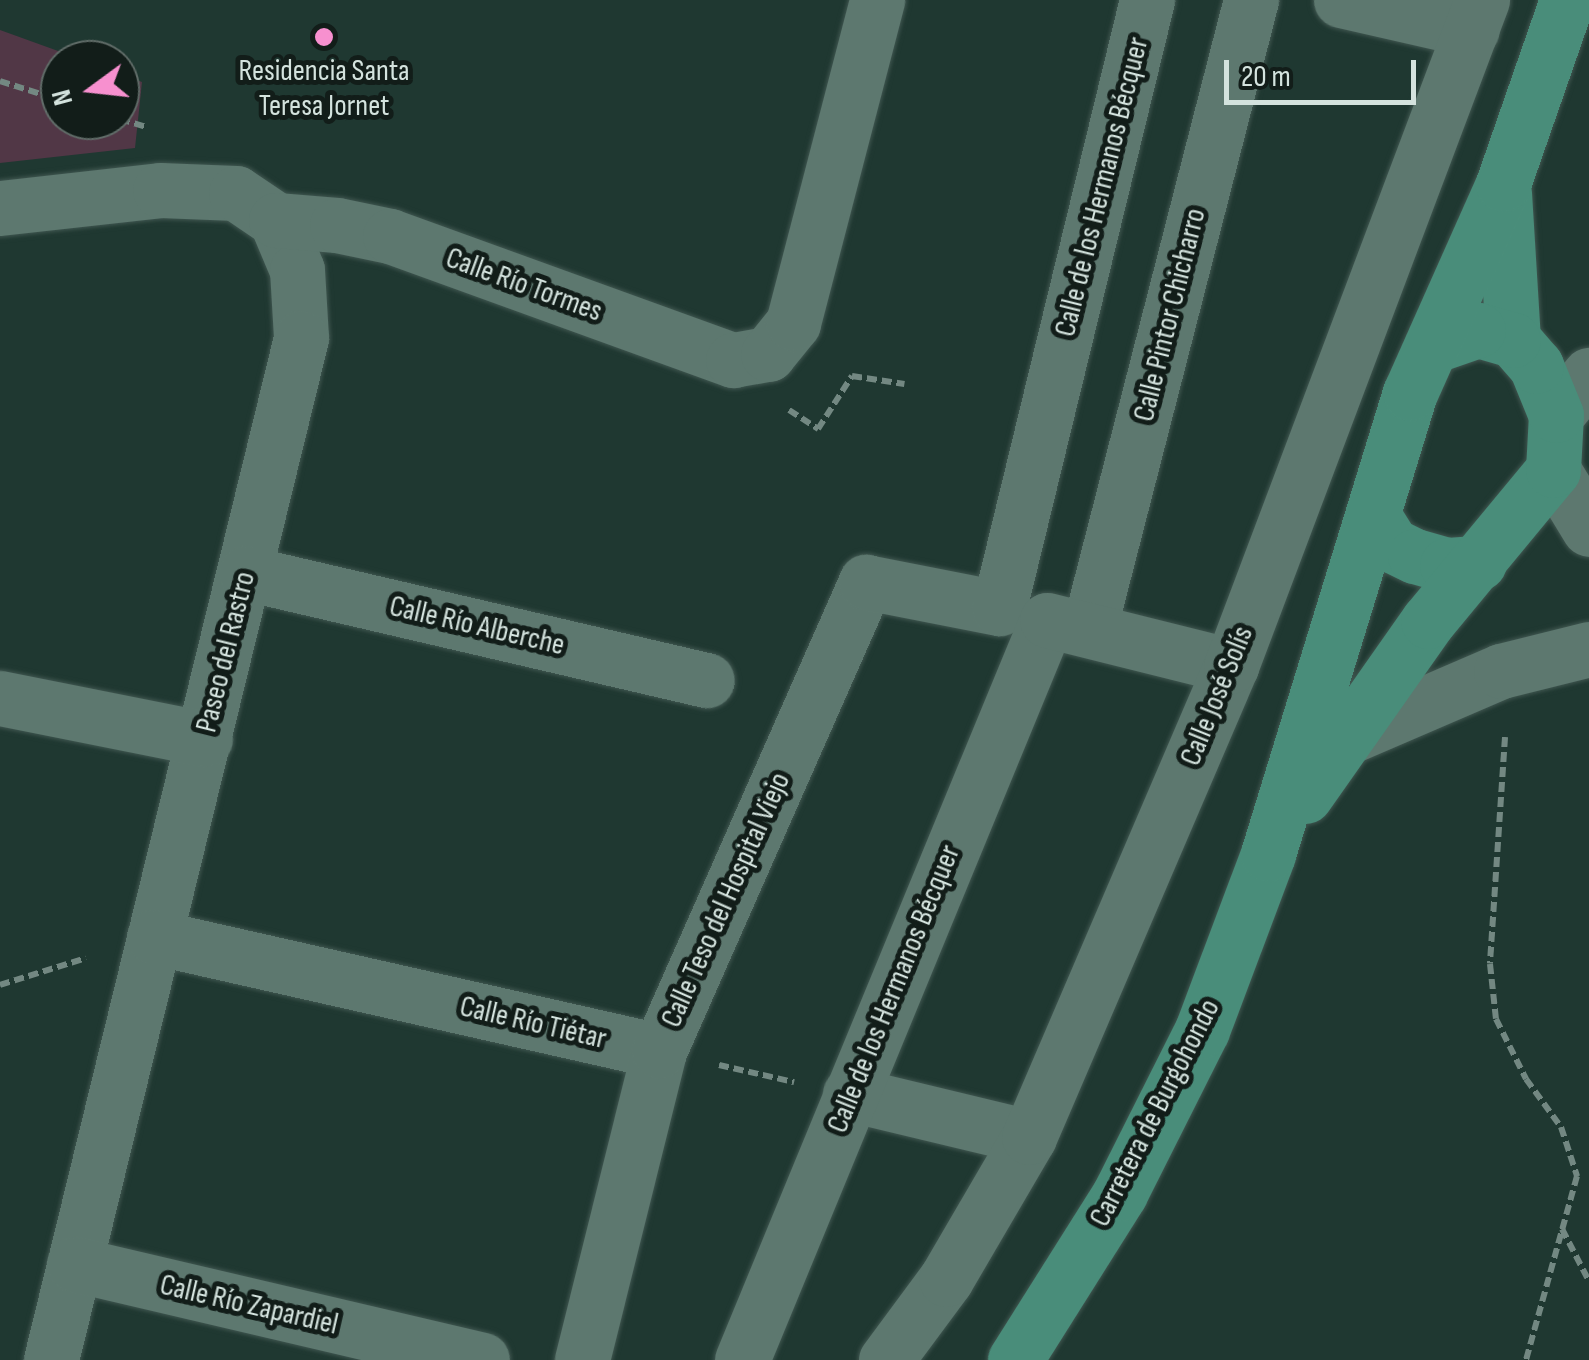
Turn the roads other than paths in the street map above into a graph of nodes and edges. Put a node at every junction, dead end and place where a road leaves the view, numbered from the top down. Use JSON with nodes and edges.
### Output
{"nodes":[{"id":1,"x":877,"y":0,"type":"edge"},
{"id":2,"x":1147,"y":0,"type":"edge"},
{"id":3,"x":1252,"y":0,"type":"edge"},
{"id":4,"x":1341,"y":0,"type":"edge"},
{"id":5,"x":1567,"y":0,"type":"edge"},
{"id":6,"x":1477,"y":15,"type":"edge"},
{"id":7,"x":1503,"y":184,"type":"junction"},
{"id":8,"x":0,"y":208,"type":"edge"},
{"id":9,"x":276,"y":220,"type":"junction"},
{"id":10,"x":1513,"y":340,"type":"junction"},
{"id":11,"x":1432,"y":346,"type":"junction"},
{"id":12,"x":1572,"y":395,"type":"edge"},
{"id":13,"x":1553,"y":470,"type":"junction"},
{"id":14,"x":1373,"y":515,"type":"junction"},
{"id":15,"x":1589,"y":529,"type":"edge"},
{"id":16,"x":1479,"y":563,"type":"junction"},
{"id":17,"x":246,"y":572,"type":"junction"},
{"id":18,"x":1045,"y":619,"type":"junction"},
{"id":19,"x":1589,"y":649,"type":"edge"},
{"id":20,"x":1231,"y":666,"type":"junction"},
{"id":21,"x":707,"y":680,"type":"dead end"},
{"id":22,"x":0,"y":698,"type":"edge"},
{"id":23,"x":205,"y":739,"type":"junction"},
{"id":24,"x":1342,"y":739,"type":"junction"},
{"id":25,"x":1268,"y":854,"type":"junction"},
{"id":26,"x":154,"y":937,"type":"junction"},
{"id":27,"x":659,"y":1052,"type":"junction"},
{"id":28,"x":850,"y":1094,"type":"junction"},
{"id":29,"x":1029,"y":1137,"type":"junction"},
{"id":30,"x":74,"y":1264,"type":"junction"},
{"id":31,"x":51,"y":1360,"type":"edge"},
{"id":32,"x":482,"y":1360,"type":"edge"},
{"id":33,"x":582,"y":1360,"type":"edge"},
{"id":34,"x":742,"y":1360,"type":"edge"},
{"id":35,"x":886,"y":1360,"type":"edge"},
{"id":36,"x":1015,"y":1360,"type":"edge"}],
"edges":[{"from":1,"to":9,"type":"street","name":"Calle Río Tormes"},
{"from":2,"to":18,"type":"street","name":"Calle de los Hermanos Bécquer"},
{"from":3,"to":18,"type":"street","name":"Calle Pintor Chicharro"},
{"from":4,"to":6,"type":"street"},
{"from":5,"to":7,"type":"main road"},
{"from":6,"to":20,"type":"street","name":"Calle José Solís"},
{"from":7,"to":10,"type":"main road"},
{"from":7,"to":11,"type":"main road"},
{"from":8,"to":9,"type":"street"},
{"from":9,"to":17,"type":"street","name":"Paseo del Rastro"},
{"from":10,"to":11,"type":"main road"},
{"from":10,"to":12,"type":"main road"},
{"from":11,"to":14,"type":"main road"},
{"from":12,"to":13,"type":"main road"},
{"from":13,"to":15,"type":"street"},
{"from":13,"to":16,"type":"main road"},
{"from":14,"to":16,"type":"main road"},
{"from":14,"to":25,"type":"main road","name":"Carretera de Burgohondo"},
{"from":16,"to":24,"type":"main road","name":"Carretera de Burgohondo"},
{"from":17,"to":21,"type":"street","name":"Calle Río Alberche"},
{"from":17,"to":23,"type":"street","name":"Paseo del Rastro"},
{"from":18,"to":20,"type":"street","name":"Calle Teso del Hospital Viejo"},
{"from":18,"to":27,"type":"street","name":"Calle Teso del Hospital Viejo"},
{"from":18,"to":28,"type":"street","name":"Calle de los Hermanos Bécquer"},
{"from":19,"to":24,"type":"street"},
{"from":20,"to":29,"type":"street","name":"Calle José Solís"},
{"from":22,"to":23,"type":"street"},
{"from":23,"to":26,"type":"street","name":"Paseo del Rastro"},
{"from":24,"to":25,"type":"main road","name":"Carretera de Burgohondo"},
{"from":25,"to":36,"type":"main road","name":"Carretera de Burgohondo"},
{"from":26,"to":27,"type":"street","name":"Calle Río Tiétar"},
{"from":26,"to":30,"type":"street","name":"Paseo del Rastro"},
{"from":27,"to":33,"type":"street","name":"Calle Teso del Hospital Viejo"},
{"from":28,"to":29,"type":"street"},
{"from":28,"to":34,"type":"street","name":"Calle de los Hermanos Bécquer"},
{"from":29,"to":35,"type":"street","name":"Calle José Solís"},
{"from":30,"to":31,"type":"street","name":"Paseo del Rastro"},
{"from":30,"to":32,"type":"street","name":"Calle Río Zapardiel"}]}
